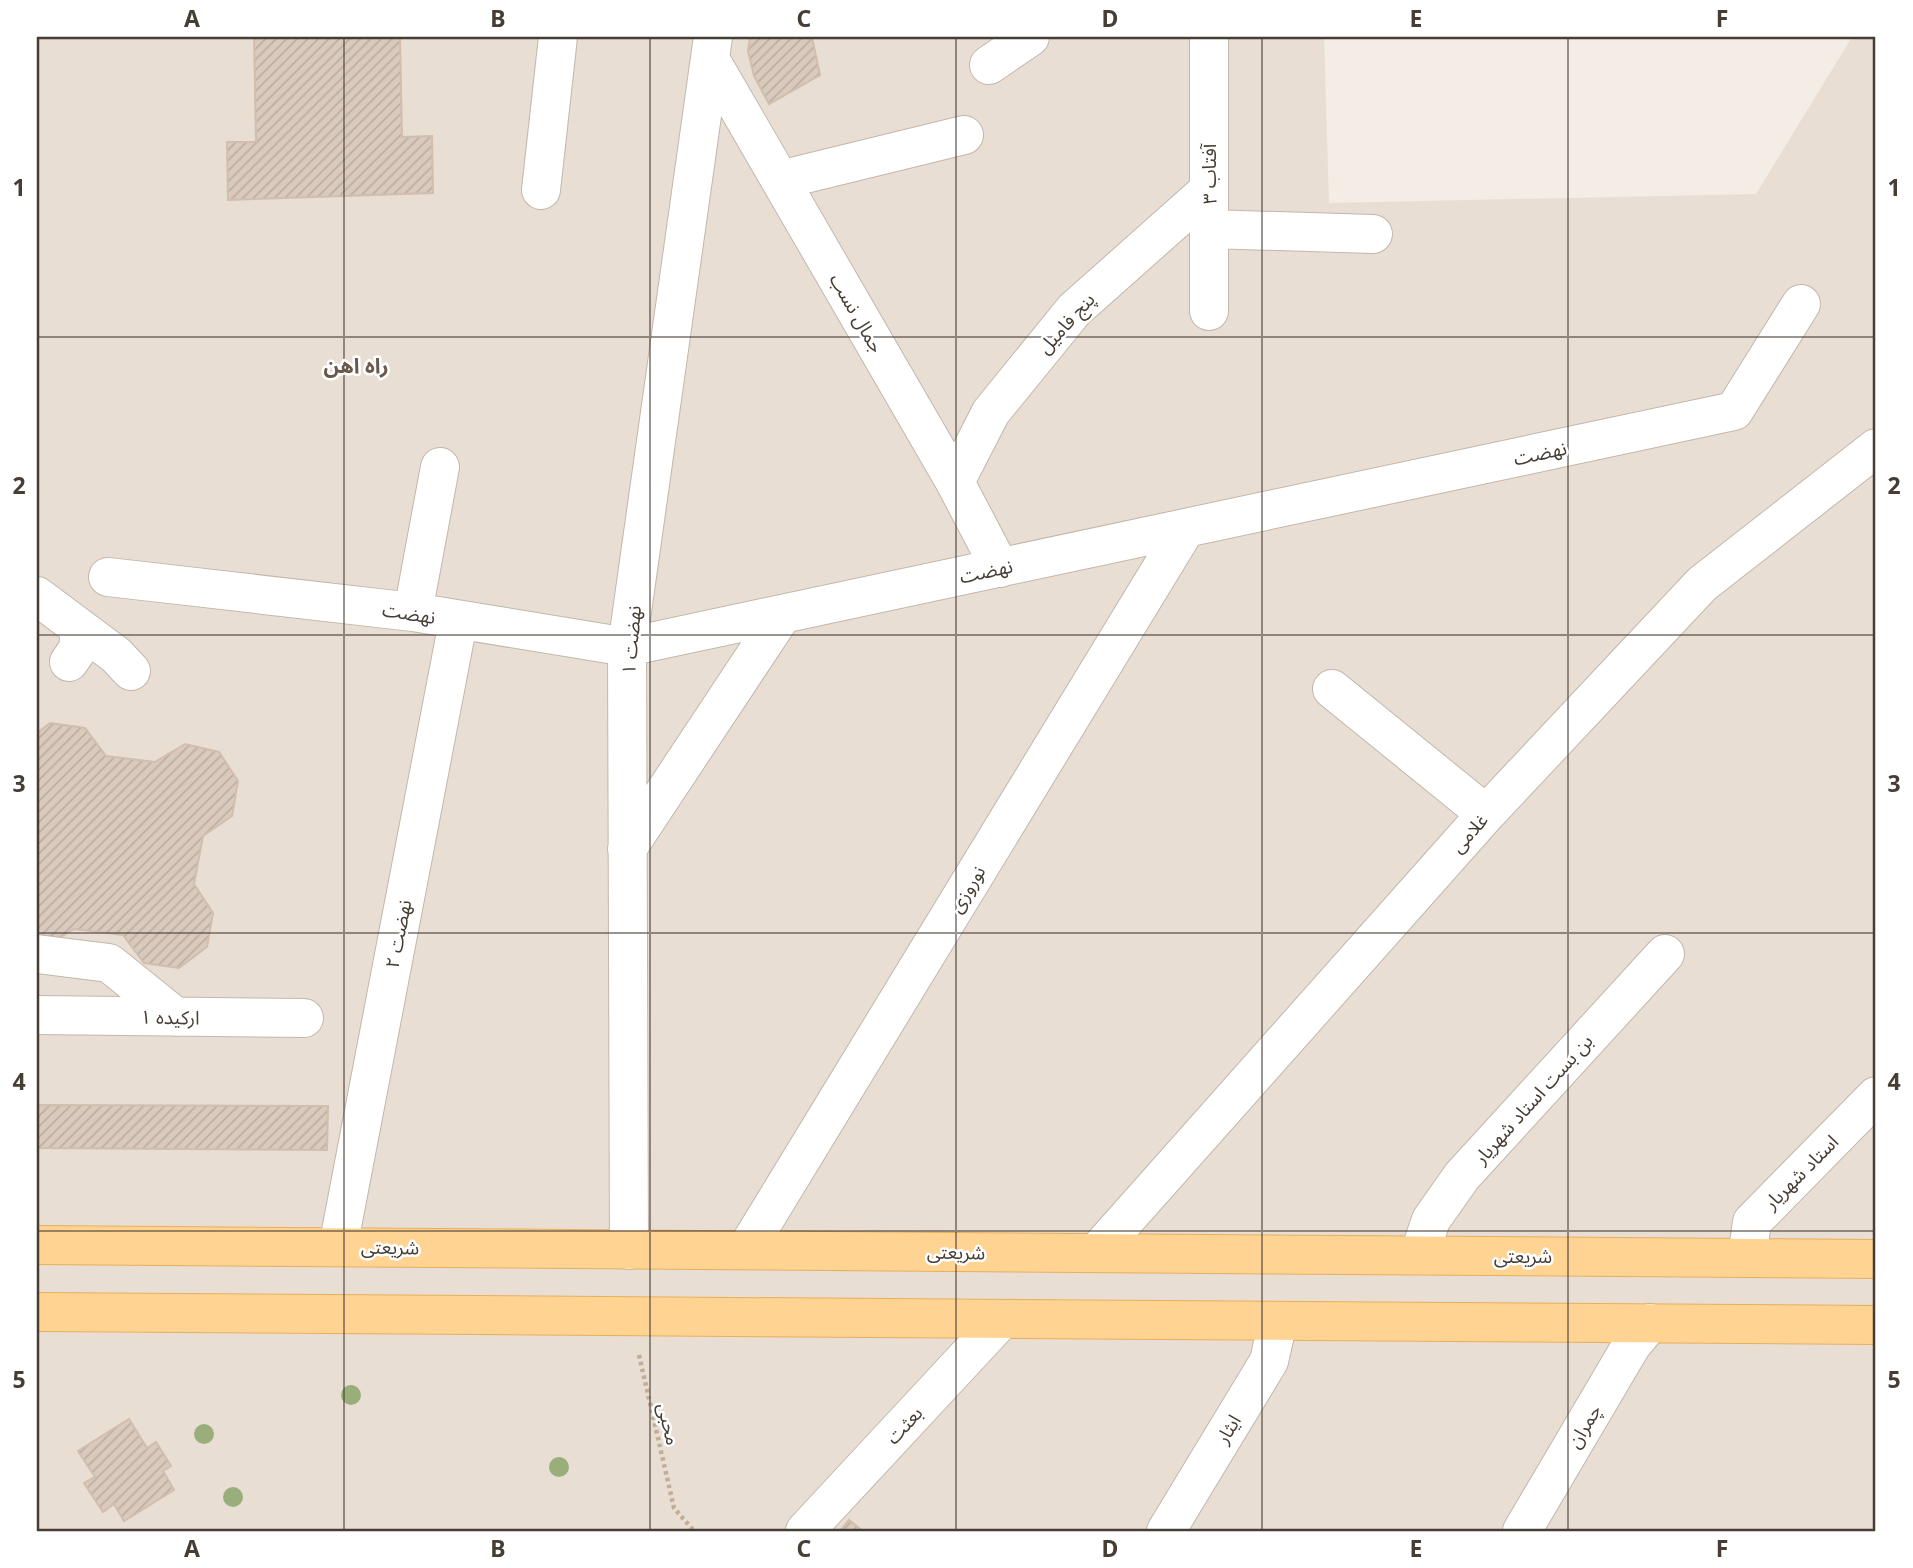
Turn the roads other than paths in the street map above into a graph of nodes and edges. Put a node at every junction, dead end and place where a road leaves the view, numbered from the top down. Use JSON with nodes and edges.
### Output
{"nodes":[{"id":1,"x":558,"y":37,"type":"edge"},
{"id":2,"x":1030,"y":37,"type":"edge"},
{"id":3,"x":1209,"y":37,"type":"edge"},
{"id":4,"x":712,"y":48,"type":"edge"},
{"id":5,"x":989,"y":65,"type":"dead end"},
{"id":6,"x":964,"y":135,"type":"dead end"},
{"id":7,"x":780,"y":180,"type":"junction"},
{"id":8,"x":541,"y":190,"type":"dead end"},
{"id":9,"x":1209,"y":190,"type":"junction"},
{"id":10,"x":1209,"y":229,"type":"junction"},
{"id":11,"x":1373,"y":234,"type":"dead end"},
{"id":12,"x":1801,"y":304,"type":"dead end"},
{"id":13,"x":1209,"y":312,"type":"dead end"},
{"id":14,"x":1876,"y":448,"type":"edge"},
{"id":15,"x":440,"y":467,"type":"dead end"},
{"id":16,"x":955,"y":482,"type":"junction"},
{"id":17,"x":1186,"y":528,"type":"junction"},
{"id":18,"x":1000,"y":568,"type":"junction"},
{"id":19,"x":107,"y":578,"type":"dead end"},
{"id":20,"x":37,"y":596,"type":"edge"},
{"id":21,"x":413,"y":612,"type":"junction"},
{"id":22,"x":782,"y":615,"type":"junction"},
{"id":23,"x":458,"y":622,"type":"junction"},
{"id":24,"x":627,"y":648,"type":"junction"},
{"id":25,"x":131,"y":671,"type":"dead end"},
{"id":26,"x":1332,"y":689,"type":"dead end"},
{"id":27,"x":1486,"y":814,"type":"junction"},
{"id":28,"x":627,"y":849,"type":"junction"},
{"id":29,"x":37,"y":954,"type":"edge"},
{"id":30,"x":1665,"y":954,"type":"dead end"},
{"id":31,"x":37,"y":1016,"type":"edge"},
{"id":32,"x":176,"y":1017,"type":"junction"},
{"id":33,"x":304,"y":1018,"type":"dead end"},
{"id":34,"x":1876,"y":1096,"type":"edge"},
{"id":35,"x":37,"y":1245,"type":"edge"},
{"id":36,"x":338,"y":1247,"type":"junction"},
{"id":37,"x":629,"y":1250,"type":"junction"},
{"id":38,"x":746,"y":1250,"type":"junction"},
{"id":39,"x":1096,"y":1253,"type":"junction"},
{"id":40,"x":1419,"y":1255,"type":"junction"},
{"id":41,"x":1747,"y":1258,"type":"junction"},
{"id":42,"x":1876,"y":1259,"type":"edge"},
{"id":43,"x":37,"y":1312,"type":"edge"},
{"id":44,"x":1002,"y":1319,"type":"junction"},
{"id":45,"x":1278,"y":1321,"type":"junction"},
{"id":46,"x":1650,"y":1323,"type":"junction"},
{"id":47,"x":1876,"y":1325,"type":"edge"},
{"id":48,"x":805,"y":1531,"type":"edge"},
{"id":49,"x":1166,"y":1531,"type":"edge"},
{"id":50,"x":1522,"y":1531,"type":"edge"}],
"edges":[{"from":1,"to":8,"type":"street"},
{"from":2,"to":5,"type":"street"},
{"from":3,"to":9,"type":"street","name":"آفتاب ۳"},
{"from":4,"to":7,"type":"street","name":"جمال نسب"},
{"from":4,"to":24,"type":"street","name":"نهضت ۱"},
{"from":6,"to":7,"type":"street"},
{"from":7,"to":16,"type":"street","name":"جمال نسب"},
{"from":9,"to":10,"type":"street","name":"آفتاب ۳"},
{"from":9,"to":16,"type":"street","name":"پنج فامیل"},
{"from":10,"to":11,"type":"street"},
{"from":10,"to":13,"type":"street","name":"آفتاب ۳"},
{"from":12,"to":17,"type":"street","name":"نهضت"},
{"from":14,"to":27,"type":"street","name":"غلامی"},
{"from":15,"to":21,"type":"street"},
{"from":16,"to":18,"type":"street","name":"جمال نسب"},
{"from":17,"to":18,"type":"street","name":"نهضت"},
{"from":17,"to":38,"type":"street","name":"نوروزی"},
{"from":18,"to":22,"type":"street","name":"نهضت"},
{"from":19,"to":21,"type":"street","name":"نهضت"},
{"from":20,"to":25,"type":"street"},
{"from":21,"to":23,"type":"street","name":"نهضت"},
{"from":22,"to":24,"type":"street","name":"نهضت"},
{"from":22,"to":28,"type":"street"},
{"from":23,"to":24,"type":"street","name":"نهضت"},
{"from":23,"to":36,"type":"street","name":"نهضت ۲"},
{"from":24,"to":28,"type":"street","name":"نهضت ۱"},
{"from":26,"to":27,"type":"street"},
{"from":27,"to":39,"type":"street","name":"غلامی"},
{"from":28,"to":37,"type":"street","name":"نهضت ۱"},
{"from":29,"to":32,"type":"street"},
{"from":30,"to":40,"type":"street","name":"بن بست استاد شهریار"},
{"from":31,"to":32,"type":"street","name":"ارکیده ۱"},
{"from":32,"to":33,"type":"street","name":"ارکیده ۱"},
{"from":34,"to":41,"type":"street","name":"استاد شهریار"},
{"from":35,"to":36,"type":"main road","name":"شریعتی"},
{"from":36,"to":37,"type":"main road","name":"شریعتی"},
{"from":37,"to":38,"type":"main road","name":"شریعتی"},
{"from":38,"to":39,"type":"main road","name":"شریعتی"},
{"from":39,"to":40,"type":"main road","name":"شریعتی"},
{"from":40,"to":41,"type":"main road","name":"شریعتی"},
{"from":41,"to":42,"type":"main road","name":"شریعتی"},
{"from":43,"to":44,"type":"main road"},
{"from":44,"to":45,"type":"main road"},
{"from":44,"to":48,"type":"street","name":"بعثت"},
{"from":45,"to":46,"type":"main road"},
{"from":45,"to":49,"type":"street","name":"ایثار"},
{"from":46,"to":47,"type":"main road"},
{"from":46,"to":50,"type":"street","name":"چمران"}]}
